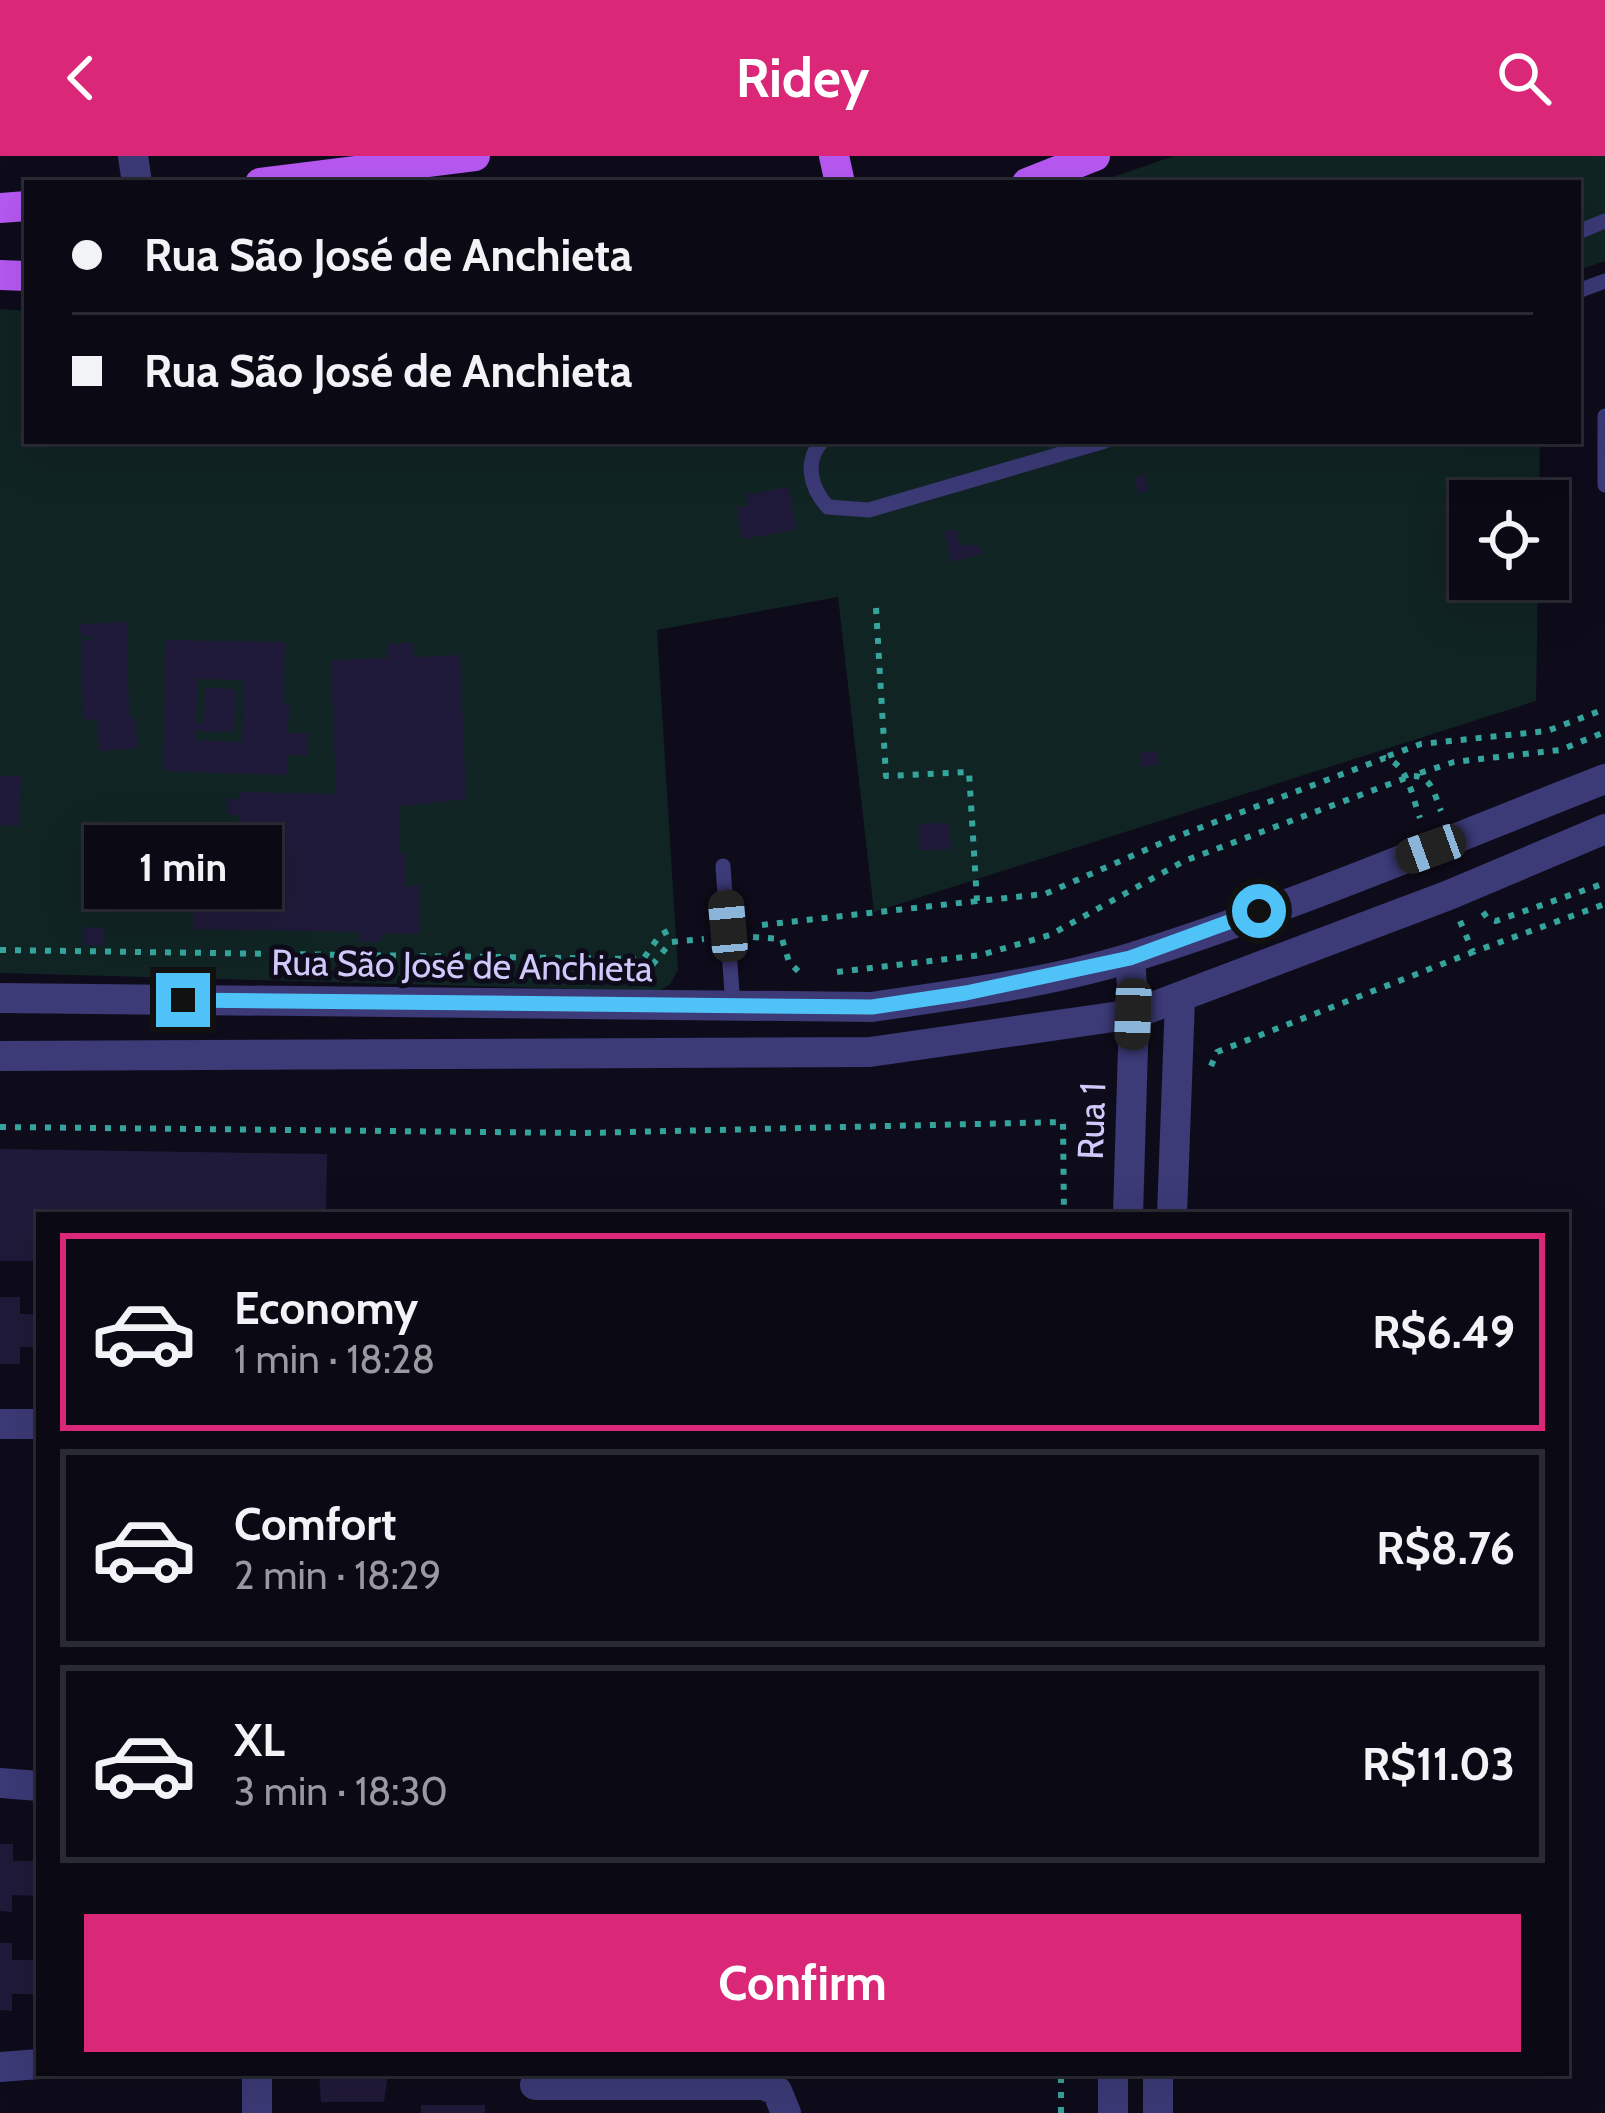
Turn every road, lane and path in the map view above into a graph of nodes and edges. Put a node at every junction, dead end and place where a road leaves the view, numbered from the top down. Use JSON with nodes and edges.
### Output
{"nodes":[{"id":1,"x":475,"y":156,"type":"edge"},
{"id":2,"x":1095,"y":156,"type":"edge"},
{"id":3,"x":439,"y":159,"type":"edge"},
{"id":4,"x":282,"y":180,"type":"edge"},
{"id":5,"x":1035,"y":180,"type":"edge"},
{"id":6,"x":1605,"y":416,"type":"edge"},
{"id":7,"x":820,"y":444,"type":"edge"},
{"id":8,"x":1096,"y":444,"type":"edge"},
{"id":9,"x":1605,"y":485,"type":"edge"},
{"id":10,"x":876,"y":608,"type":"dead end"},
{"id":11,"x":1605,"y":709,"type":"edge"},
{"id":12,"x":1605,"y":732,"type":"edge"},
{"id":13,"x":1384,"y":758,"type":"junction"},
{"id":14,"x":1408,"y":777,"type":"junction"},
{"id":15,"x":1605,"y":779,"type":"edge"},
{"id":16,"x":1441,"y":810,"type":"dead end"},
{"id":17,"x":1605,"y":830,"type":"edge"},
{"id":18,"x":1431,"y":849,"type":"junction"},
{"id":19,"x":724,"y":866,"type":"dead end"},
{"id":20,"x":1605,"y":883,"type":"edge"},
{"id":21,"x":1449,"y":896,"type":"junction"},
{"id":22,"x":977,"y":901,"type":"junction"},
{"id":23,"x":1605,"y":904,"type":"edge"},
{"id":24,"x":1483,"y":913,"type":"dead end"},
{"id":25,"x":762,"y":925,"type":"dead end"},
{"id":26,"x":672,"y":928,"type":"dead end"},
{"id":27,"x":773,"y":935,"type":"dead end"},
{"id":28,"x":0,"y":950,"type":"edge"},
{"id":29,"x":1473,"y":952,"type":"junction"},
{"id":30,"x":1130,"y":958,"type":"junction"},
{"id":31,"x":826,"y":973,"type":"dead end"},
{"id":32,"x":804,"y":976,"type":"dead end"},
{"id":33,"x":0,"y":998,"type":"edge"},
{"id":34,"x":1180,"y":1000,"type":"junction"},
{"id":35,"x":734,"y":1007,"type":"junction"},
{"id":36,"x":1133,"y":1014,"type":"junction"},
{"id":37,"x":0,"y":1056,"type":"edge"},
{"id":38,"x":1209,"y":1071,"type":"dead end"},
{"id":39,"x":0,"y":1127,"type":"edge"},
{"id":40,"x":1064,"y":1212,"type":"edge"},
{"id":41,"x":1128,"y":1212,"type":"edge"},
{"id":42,"x":1172,"y":1212,"type":"edge"},
{"id":43,"x":0,"y":1424,"type":"edge"},
{"id":44,"x":36,"y":1424,"type":"edge"},
{"id":45,"x":0,"y":1783,"type":"edge"},
{"id":46,"x":36,"y":1786,"type":"edge"},
{"id":47,"x":36,"y":2064,"type":"edge"},
{"id":48,"x":0,"y":2068,"type":"edge"},
{"id":49,"x":257,"y":2076,"type":"edge"},
{"id":50,"x":1061,"y":2076,"type":"edge"},
{"id":51,"x":1113,"y":2076,"type":"edge"},
{"id":52,"x":1158,"y":2076,"type":"edge"},
{"id":53,"x":535,"y":2090,"type":"edge"},
{"id":54,"x":257,"y":2113,"type":"edge"},
{"id":55,"x":786,"y":2113,"type":"edge"},
{"id":56,"x":1061,"y":2113,"type":"edge"},
{"id":57,"x":1112,"y":2113,"type":"edge"},
{"id":58,"x":1158,"y":2113,"type":"edge"}],
"edges":[{"from":1,"to":3,"type":"main road"},
{"from":2,"to":5,"type":"main road"},
{"from":3,"to":4,"type":"main road"},
{"from":6,"to":9,"type":"lane"},
{"from":7,"to":8,"type":"lane"},
{"from":10,"to":22,"type":"path"},
{"from":11,"to":13,"type":"path"},
{"from":12,"to":14,"type":"path"},
{"from":13,"to":14,"type":"path"},
{"from":13,"to":22,"type":"path"},
{"from":14,"to":16,"type":"path"},
{"from":14,"to":18,"type":"path"},
{"from":14,"to":31,"type":"path"},
{"from":15,"to":18,"type":"street","name":"Rua São José de Anchieta"},
{"from":17,"to":21,"type":"street"},
{"from":18,"to":30,"type":"street","name":"Rua São José de Anchieta"},
{"from":19,"to":35,"type":"lane"},
{"from":20,"to":24,"type":"path"},
{"from":21,"to":29,"type":"path"},
{"from":21,"to":34,"type":"street"},
{"from":22,"to":25,"type":"path"},
{"from":23,"to":29,"type":"path"},
{"from":26,"to":28,"type":"path"},
{"from":27,"to":32,"type":"path"},
{"from":29,"to":38,"type":"path"},
{"from":30,"to":35,"type":"street","name":"Rua São José de Anchieta"},
{"from":30,"to":36,"type":"street","name":"Rua 1"},
{"from":33,"to":35,"type":"street","name":"Rua São José de Anchieta"},
{"from":34,"to":36,"type":"street"},
{"from":34,"to":42,"type":"street"},
{"from":36,"to":37,"type":"street"},
{"from":36,"to":41,"type":"street","name":"Rua 1"},
{"from":39,"to":40,"type":"path"},
{"from":43,"to":44,"type":"street"},
{"from":45,"to":46,"type":"street"},
{"from":47,"to":48,"type":"street"},
{"from":49,"to":54,"type":"street"},
{"from":50,"to":56,"type":"path"},
{"from":51,"to":57,"type":"street"},
{"from":52,"to":58,"type":"street"},
{"from":53,"to":55,"type":"street"}]}
